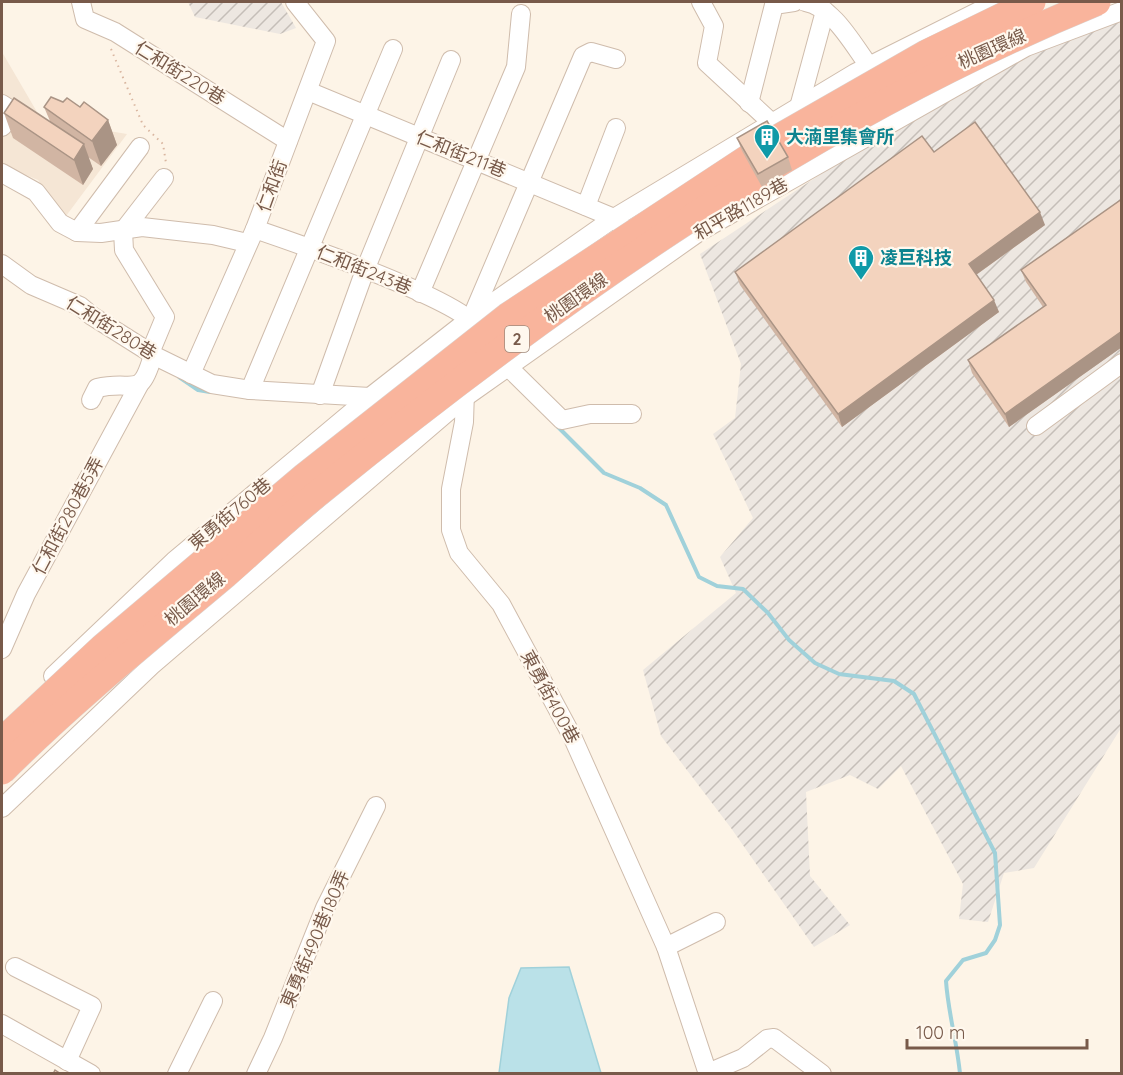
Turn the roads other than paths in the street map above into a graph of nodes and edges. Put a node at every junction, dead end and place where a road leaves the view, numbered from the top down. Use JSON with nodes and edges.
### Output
{"nodes":[{"id":1,"x":81,"y":2,"type":"edge"},
{"id":2,"x":295,"y":2,"type":"edge"},
{"id":3,"x":701,"y":2,"type":"edge"},
{"id":4,"x":794,"y":2,"type":"edge"},
{"id":5,"x":805,"y":2,"type":"edge"},
{"id":6,"x":997,"y":2,"type":"edge"},
{"id":7,"x":1032,"y":2,"type":"edge"},
{"id":8,"x":1097,"y":2,"type":"edge"},
{"id":9,"x":825,"y":11,"type":"junction"},
{"id":10,"x":1122,"y":11,"type":"edge"},
{"id":11,"x":521,"y":14,"type":"dead end"},
{"id":12,"x":393,"y":49,"type":"dead end"},
{"id":13,"x":616,"y":59,"type":"dead end"},
{"id":14,"x":452,"y":60,"type":"dead end"},
{"id":15,"x":869,"y":66,"type":"junction"},
{"id":16,"x":308,"y":91,"type":"junction"},
{"id":17,"x":749,"y":103,"type":"junction"},
{"id":18,"x":799,"y":107,"type":"junction"},
{"id":19,"x":8,"y":109,"type":"edge"},
{"id":20,"x":366,"y":115,"type":"junction"},
{"id":21,"x":772,"y":123,"type":"junction"},
{"id":22,"x":2,"y":127,"type":"edge"},
{"id":23,"x":616,"y":128,"type":"dead end"},
{"id":24,"x":48,"y":133,"type":"edge"},
{"id":25,"x":420,"y":137,"type":"junction"},
{"id":26,"x":288,"y":141,"type":"junction"},
{"id":27,"x":140,"y":147,"type":"dead end"},
{"id":28,"x":475,"y":159,"type":"junction"},
{"id":29,"x":2,"y":173,"type":"edge"},
{"id":30,"x":164,"y":178,"type":"road end"},
{"id":31,"x":531,"y":182,"type":"junction"},
{"id":32,"x":586,"y":206,"type":"junction"},
{"id":33,"x":614,"y":218,"type":"junction"},
{"id":34,"x":123,"y":231,"type":"junction"},
{"id":35,"x":77,"y":232,"type":"junction"},
{"id":36,"x":251,"y":236,"type":"junction"},
{"id":37,"x":310,"y":248,"type":"junction"},
{"id":38,"x":656,"y":263,"type":"junction"},
{"id":39,"x":2,"y":264,"type":"edge"},
{"id":40,"x":365,"y":270,"type":"junction"},
{"id":41,"x":420,"y":293,"type":"junction"},
{"id":42,"x":471,"y":318,"type":"junction"},
{"id":43,"x":152,"y":354,"type":"junction"},
{"id":44,"x":1122,"y":363,"type":"edge"},
{"id":45,"x":507,"y":368,"type":"junction"},
{"id":46,"x":191,"y":374,"type":"junction"},
{"id":47,"x":139,"y":385,"type":"junction"},
{"id":48,"x":250,"y":390,"type":"junction"},
{"id":49,"x":320,"y":394,"type":"junction"},
{"id":50,"x":370,"y":397,"type":"junction"},
{"id":51,"x":464,"y":398,"type":"junction"},
{"id":52,"x":91,"y":400,"type":"dead end"},
{"id":53,"x":632,"y":414,"type":"dead end"},
{"id":54,"x":1036,"y":426,"type":"dead end"},
{"id":55,"x":109,"y":621,"type":"junction"},
{"id":56,"x":2,"y":649,"type":"edge"},
{"id":57,"x":151,"y":666,"type":"junction"},
{"id":58,"x":2,"y":725,"type":"edge"},
{"id":59,"x":2,"y":741,"type":"edge"},
{"id":60,"x":2,"y":771,"type":"edge"},
{"id":61,"x":376,"y":806,"type":"dead end"},
{"id":62,"x":2,"y":808,"type":"edge"},
{"id":63,"x":716,"y":922,"type":"dead end"},
{"id":64,"x":666,"y":947,"type":"junction"},
{"id":65,"x":15,"y":967,"type":"dead end"},
{"id":66,"x":213,"y":1001,"type":"dead end"},
{"id":67,"x":2,"y":1024,"type":"edge"},
{"id":68,"x":67,"y":1061,"type":"junction"},
{"id":69,"x":708,"y":1073,"type":"edge"},
{"id":70,"x":91,"y":1074,"type":"edge"},
{"id":71,"x":177,"y":1074,"type":"edge"},
{"id":72,"x":256,"y":1074,"type":"edge"},
{"id":73,"x":822,"y":1074,"type":"edge"}],
"edges":[{"from":1,"to":26,"type":"street","name":"仁和街220巷"},
{"from":2,"to":16,"type":"street","name":"仁和街"},
{"from":3,"to":17,"type":"street"},
{"from":4,"to":17,"type":"street"},
{"from":5,"to":9,"type":"street"},
{"from":6,"to":15,"type":"street"},
{"from":7,"to":59,"type":"highway","name":"桃園環線","number":"2","bridge":true},
{"from":8,"to":60,"type":"highway","name":"桃園環線","number":"2","bridge":true},
{"from":9,"to":15,"type":"street"},
{"from":9,"to":18,"type":"street"},
{"from":10,"to":38,"type":"street","name":"和平路1189巷"},
{"from":11,"to":28,"type":"street"},
{"from":12,"to":20,"type":"street"},
{"from":13,"to":31,"type":"street"},
{"from":14,"to":25,"type":"street"},
{"from":15,"to":18,"type":"street"},
{"from":16,"to":20,"type":"street","name":"仁和街211巷"},
{"from":16,"to":26,"type":"street","name":"仁和街"},
{"from":17,"to":21,"type":"street"},
{"from":18,"to":21,"type":"street"},
{"from":19,"to":22,"type":"street"},
{"from":19,"to":24,"type":"street"},
{"from":20,"to":25,"type":"street","name":"仁和街211巷"},
{"from":20,"to":37,"type":"street"},
{"from":21,"to":33,"type":"street"},
{"from":23,"to":32,"type":"street"},
{"from":25,"to":28,"type":"street","name":"仁和街211巷"},
{"from":25,"to":40,"type":"street"},
{"from":26,"to":36,"type":"street","name":"仁和街"},
{"from":27,"to":35,"type":"street"},
{"from":28,"to":31,"type":"street","name":"仁和街211巷"},
{"from":28,"to":41,"type":"street"},
{"from":29,"to":35,"type":"street"},
{"from":30,"to":34,"type":"street"},
{"from":31,"to":32,"type":"street","name":"仁和街211巷"},
{"from":31,"to":42,"type":"street"},
{"from":32,"to":33,"type":"street","name":"仁和街211巷"},
{"from":33,"to":38,"type":"street"},
{"from":33,"to":42,"type":"street"},
{"from":34,"to":35,"type":"street","name":"仁和街243巷"},
{"from":34,"to":36,"type":"street","name":"仁和街243巷"},
{"from":34,"to":43,"type":"street","name":"仁和街280巷5弄"},
{"from":36,"to":37,"type":"street","name":"仁和街243巷"},
{"from":36,"to":46,"type":"street","name":"仁和街"},
{"from":37,"to":40,"type":"street","name":"仁和街243巷"},
{"from":37,"to":48,"type":"street"},
{"from":38,"to":45,"type":"street","name":"和平路1189巷"},
{"from":39,"to":43,"type":"street","name":"仁和街280巷"},
{"from":40,"to":41,"type":"street","name":"仁和街243巷"},
{"from":40,"to":49,"type":"street"},
{"from":41,"to":42,"type":"street","name":"仁和街243巷"},
{"from":42,"to":45,"type":"street"},
{"from":42,"to":50,"type":"street","name":"東勇街760巷"},
{"from":42,"to":51,"type":"street","name":"東勇街400巷"},
{"from":43,"to":46,"type":"street","name":"仁和街280巷"},
{"from":43,"to":47,"type":"street","name":"仁和街280巷5弄"},
{"from":44,"to":54,"type":"street"},
{"from":45,"to":51,"type":"street","name":"和平路1189巷"},
{"from":45,"to":53,"type":"street"},
{"from":46,"to":48,"type":"street","name":"仁和街280巷"},
{"from":47,"to":52,"type":"street"},
{"from":47,"to":56,"type":"street","name":"仁和街280巷5弄"},
{"from":48,"to":49,"type":"street","name":"仁和街280巷"},
{"from":49,"to":50,"type":"street","name":"仁和街280巷"},
{"from":50,"to":55,"type":"street","name":"東勇街760巷"},
{"from":51,"to":57,"type":"street","name":"和平路1189巷"},
{"from":51,"to":64,"type":"street","name":"東勇街400巷"},
{"from":55,"to":57,"type":"street"},
{"from":55,"to":58,"type":"street","name":"東勇街760巷"},
{"from":57,"to":62,"type":"street","name":"和平路1189巷"},
{"from":61,"to":72,"type":"street","name":"東勇街490巷180弄"},
{"from":63,"to":64,"type":"street"},
{"from":64,"to":69,"type":"street","name":"東勇街400巷"},
{"from":65,"to":68,"type":"street"},
{"from":66,"to":71,"type":"street"},
{"from":67,"to":68,"type":"street"},
{"from":68,"to":70,"type":"street"},
{"from":69,"to":73,"type":"street"}]}
